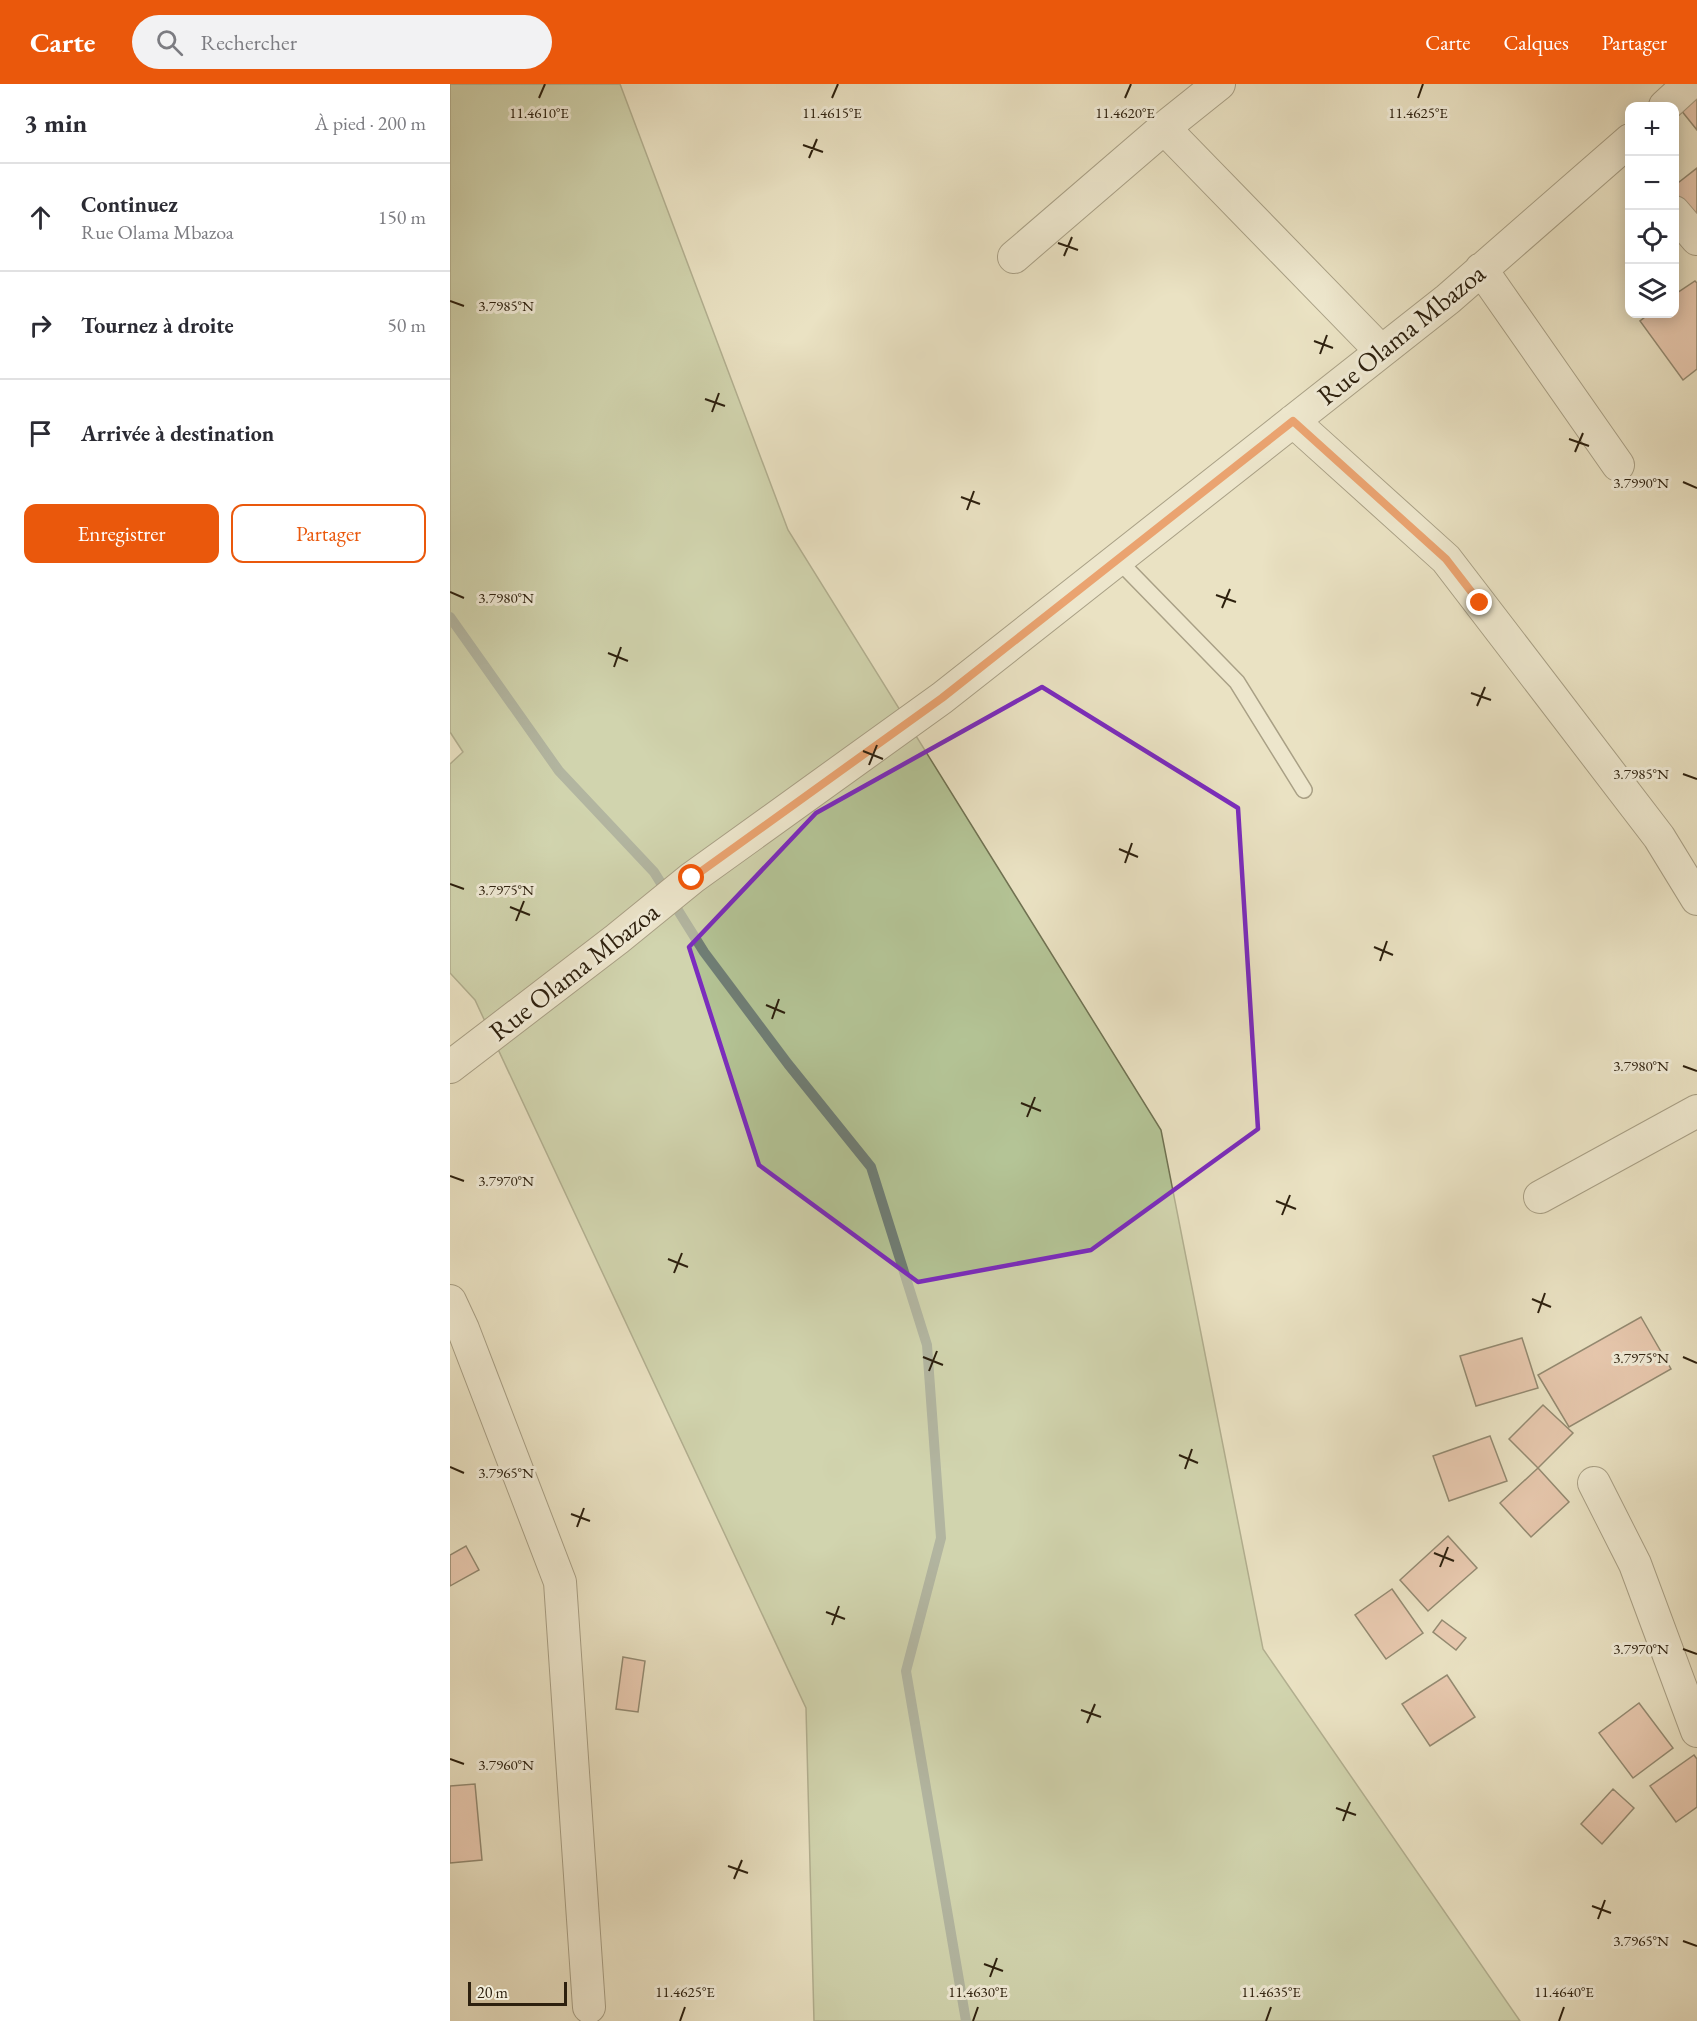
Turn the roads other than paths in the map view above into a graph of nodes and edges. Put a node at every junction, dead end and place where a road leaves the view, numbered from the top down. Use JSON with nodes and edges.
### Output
{"nodes":[{"id":1,"x":1219,"y":84,"type":"edge"},
{"id":2,"x":1689,"y":84,"type":"edge"},
{"id":3,"x":1669,"y":102,"type":"edge"},
{"id":4,"x":1164,"y":128,"type":"junction"},
{"id":5,"x":1625,"y":150,"type":"edge"},
{"id":6,"x":1679,"y":218,"type":"edge"},
{"id":7,"x":1697,"y":239,"type":"edge"},
{"id":8,"x":1014,"y":257,"type":"dead end"},
{"id":9,"x":1481,"y":269,"type":"junction"},
{"id":10,"x":1381,"y":351,"type":"junction"},
{"id":11,"x":1293,"y":421,"type":"junction"},
{"id":12,"x":1618,"y":465,"type":"dead end"},
{"id":13,"x":1117,"y":559,"type":"junction"},
{"id":14,"x":1304,"y":790,"type":"dead end"},
{"id":15,"x":1697,"y":899,"type":"edge"},
{"id":16,"x":450,"y":1067,"type":"edge"},
{"id":17,"x":1697,"y":1111,"type":"edge"},
{"id":18,"x":1540,"y":1197,"type":"dead end"},
{"id":19,"x":450,"y":1301,"type":"edge"},
{"id":20,"x":1594,"y":1483,"type":"dead end"},
{"id":21,"x":1697,"y":1731,"type":"edge"},
{"id":22,"x":589,"y":2007,"type":"dead end"}],
"edges":[{"from":1,"to":4,"type":"street"},
{"from":2,"to":3,"type":"street"},
{"from":4,"to":8,"type":"street"},
{"from":4,"to":10,"type":"street"},
{"from":5,"to":9,"type":"street","name":"Rue Olama Mbazoa"},
{"from":6,"to":7,"type":"street"},
{"from":9,"to":10,"type":"street","name":"Rue Olama Mbazoa"},
{"from":9,"to":12,"type":"street"},
{"from":10,"to":11,"type":"street","name":"Rue Olama Mbazoa"},
{"from":11,"to":13,"type":"street","name":"Rue Olama Mbazoa"},
{"from":11,"to":15,"type":"street"},
{"from":13,"to":14,"type":"lane"},
{"from":13,"to":16,"type":"street","name":"Rue Olama Mbazoa"},
{"from":17,"to":18,"type":"street"},
{"from":19,"to":22,"type":"street"},
{"from":20,"to":21,"type":"street"}]}
